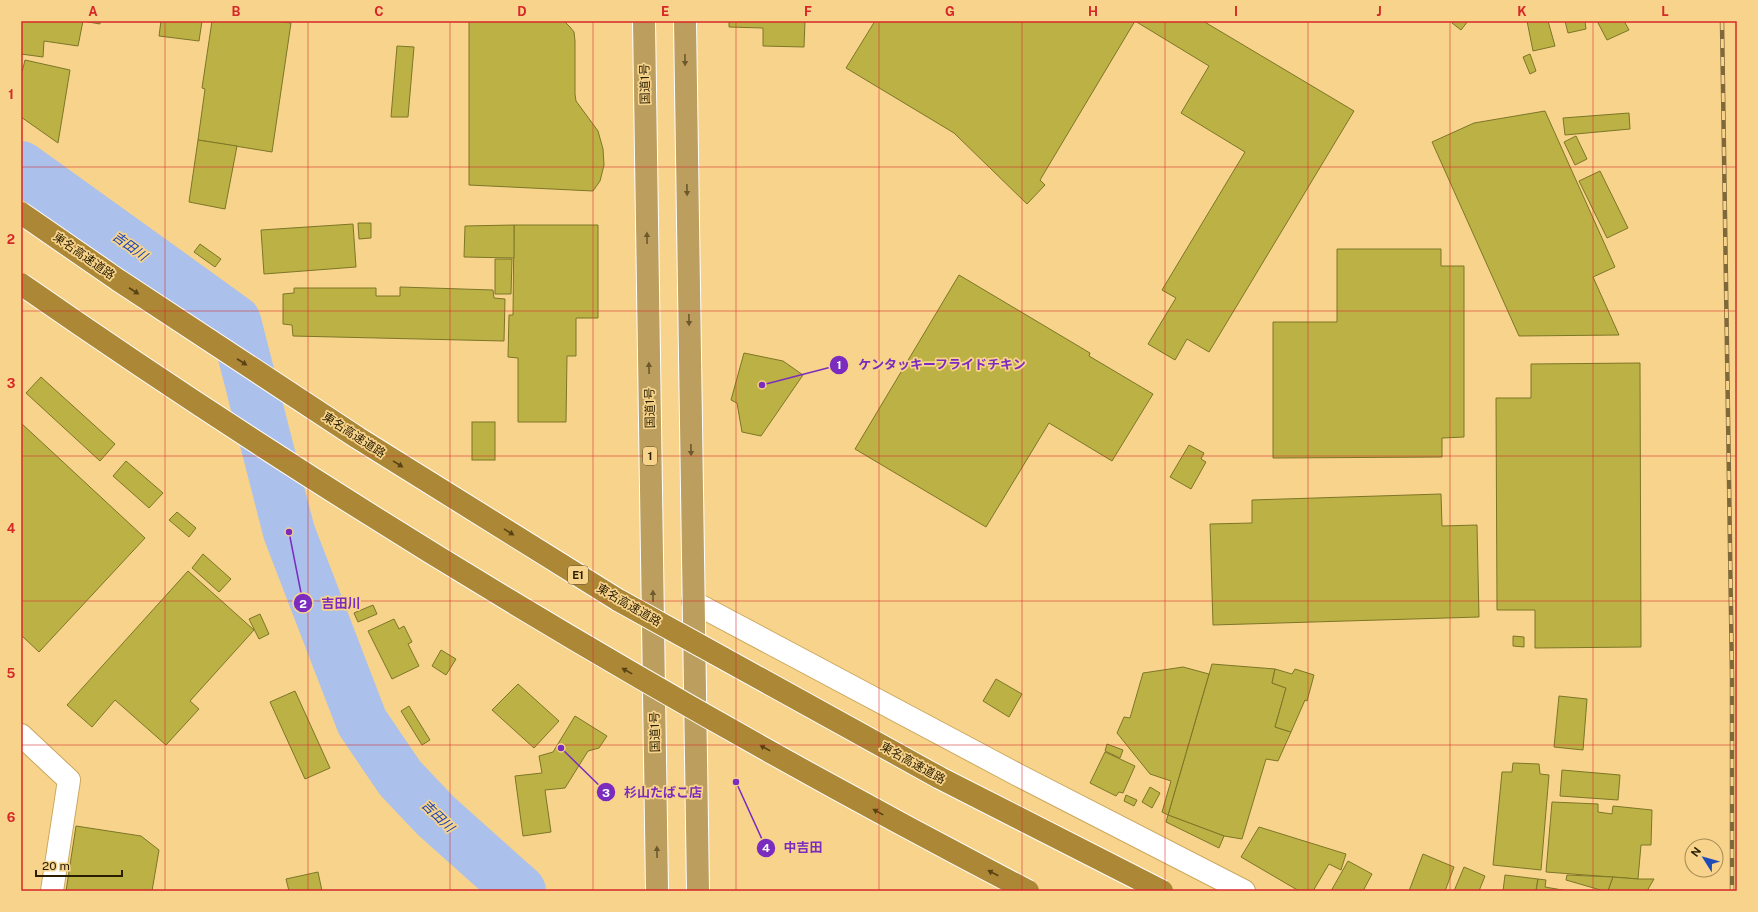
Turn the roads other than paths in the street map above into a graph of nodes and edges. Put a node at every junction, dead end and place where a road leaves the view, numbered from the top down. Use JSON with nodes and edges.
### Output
{"nodes":[{"id":1,"x":644,"y":21,"type":"edge"},
{"id":2,"x":684,"y":21,"type":"edge"},
{"id":3,"x":21,"y":213,"type":"edge"},
{"id":4,"x":21,"y":284,"type":"edge"},
{"id":5,"x":693,"y":602,"type":"junction"},
{"id":6,"x":21,"y":735,"type":"edge"},
{"id":7,"x":52,"y":891,"type":"edge"},
{"id":8,"x":657,"y":891,"type":"edge"},
{"id":9,"x":698,"y":891,"type":"edge"},
{"id":10,"x":1028,"y":891,"type":"edge"},
{"id":11,"x":1162,"y":891,"type":"edge"},
{"id":12,"x":1244,"y":891,"type":"edge"}],
"edges":[{"from":8,"to":1,"type":"highway","name":"国道1号","number":"1","one_way":true},
{"from":2,"to":5,"type":"highway","one_way":true},
{"from":3,"to":11,"type":"highway","name":"東名高速道路","number":"E1","one_way":true,"bridge":true},
{"from":10,"to":4,"type":"highway","one_way":true,"bridge":true},
{"from":5,"to":9,"type":"highway"},
{"from":5,"to":12,"type":"street"},
{"from":6,"to":7,"type":"street"}]}
